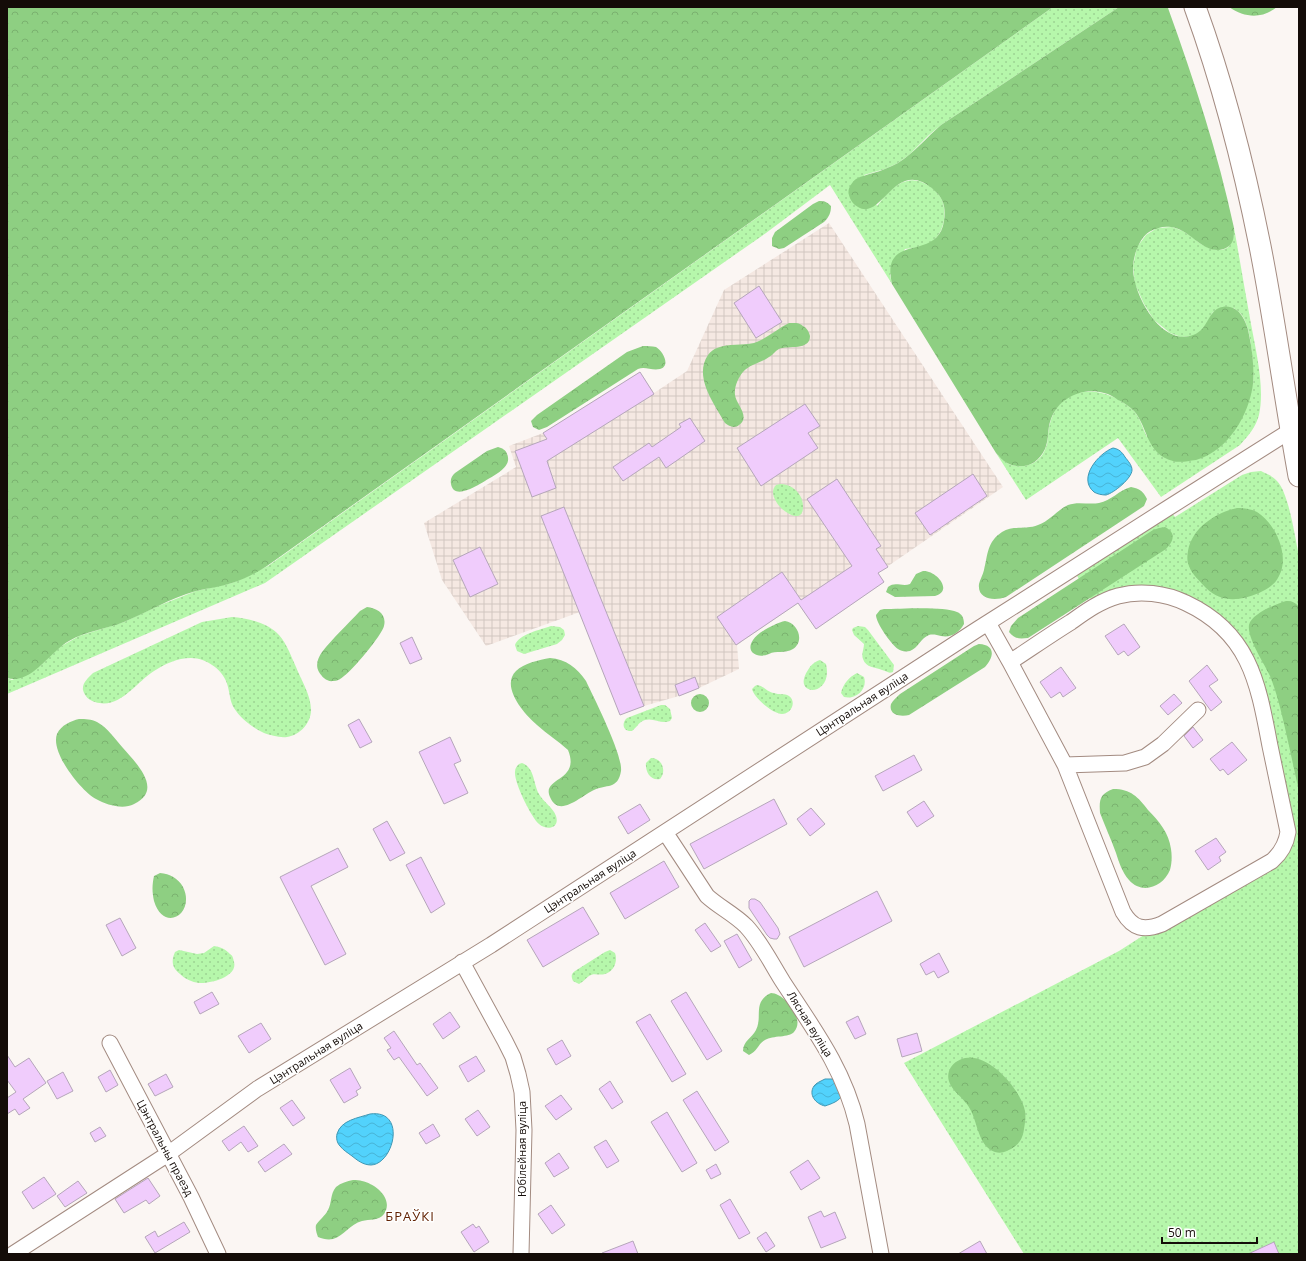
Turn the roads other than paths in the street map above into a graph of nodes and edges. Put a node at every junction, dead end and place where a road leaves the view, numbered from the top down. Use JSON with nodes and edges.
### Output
{"nodes":[{"id":1,"x":1195,"y":7,"type":"edge"},
{"id":2,"x":1295,"y":429,"type":"edge"},
{"id":3,"x":1299,"y":476,"type":"edge"},
{"id":4,"x":988,"y":623,"type":"junction"},
{"id":5,"x":1010,"y":662,"type":"junction"},
{"id":6,"x":1198,"y":710,"type":"dead end"},
{"id":7,"x":1064,"y":766,"type":"junction"},
{"id":8,"x":665,"y":832,"type":"junction"},
{"id":9,"x":462,"y":962,"type":"junction"},
{"id":10,"x":110,"y":1043,"type":"dead end"},
{"id":11,"x":168,"y":1154,"type":"junction"},
{"id":12,"x":13,"y":1254,"type":"edge"},
{"id":13,"x":218,"y":1254,"type":"edge"},
{"id":14,"x":521,"y":1254,"type":"edge"},
{"id":15,"x":881,"y":1254,"type":"edge"}],
"edges":[{"from":1,"to":2,"type":"main road"},
{"from":2,"to":3,"type":"main road"},
{"from":2,"to":4,"type":"street","name":"Цэнтральная вуліца"},
{"from":4,"to":5,"type":"street"},
{"from":4,"to":8,"type":"street","name":"Цэнтральная вуліца"},
{"from":5,"to":7,"type":"street"},
{"from":5,"to":7,"type":"street"},
{"from":6,"to":7,"type":"street"},
{"from":8,"to":9,"type":"street","name":"Цэнтральная вуліца"},
{"from":8,"to":15,"type":"street","name":"Лясная вуліца"},
{"from":9,"to":11,"type":"street","name":"Цэнтральная вуліца"},
{"from":9,"to":14,"type":"street","name":"Юбілейная вуліца"},
{"from":10,"to":11,"type":"street","name":"Цэнтральны праезд"},
{"from":11,"to":12,"type":"street","name":"Цэнтральная вуліца"},
{"from":11,"to":13,"type":"street","name":"Цэнтральны праезд"}]}
